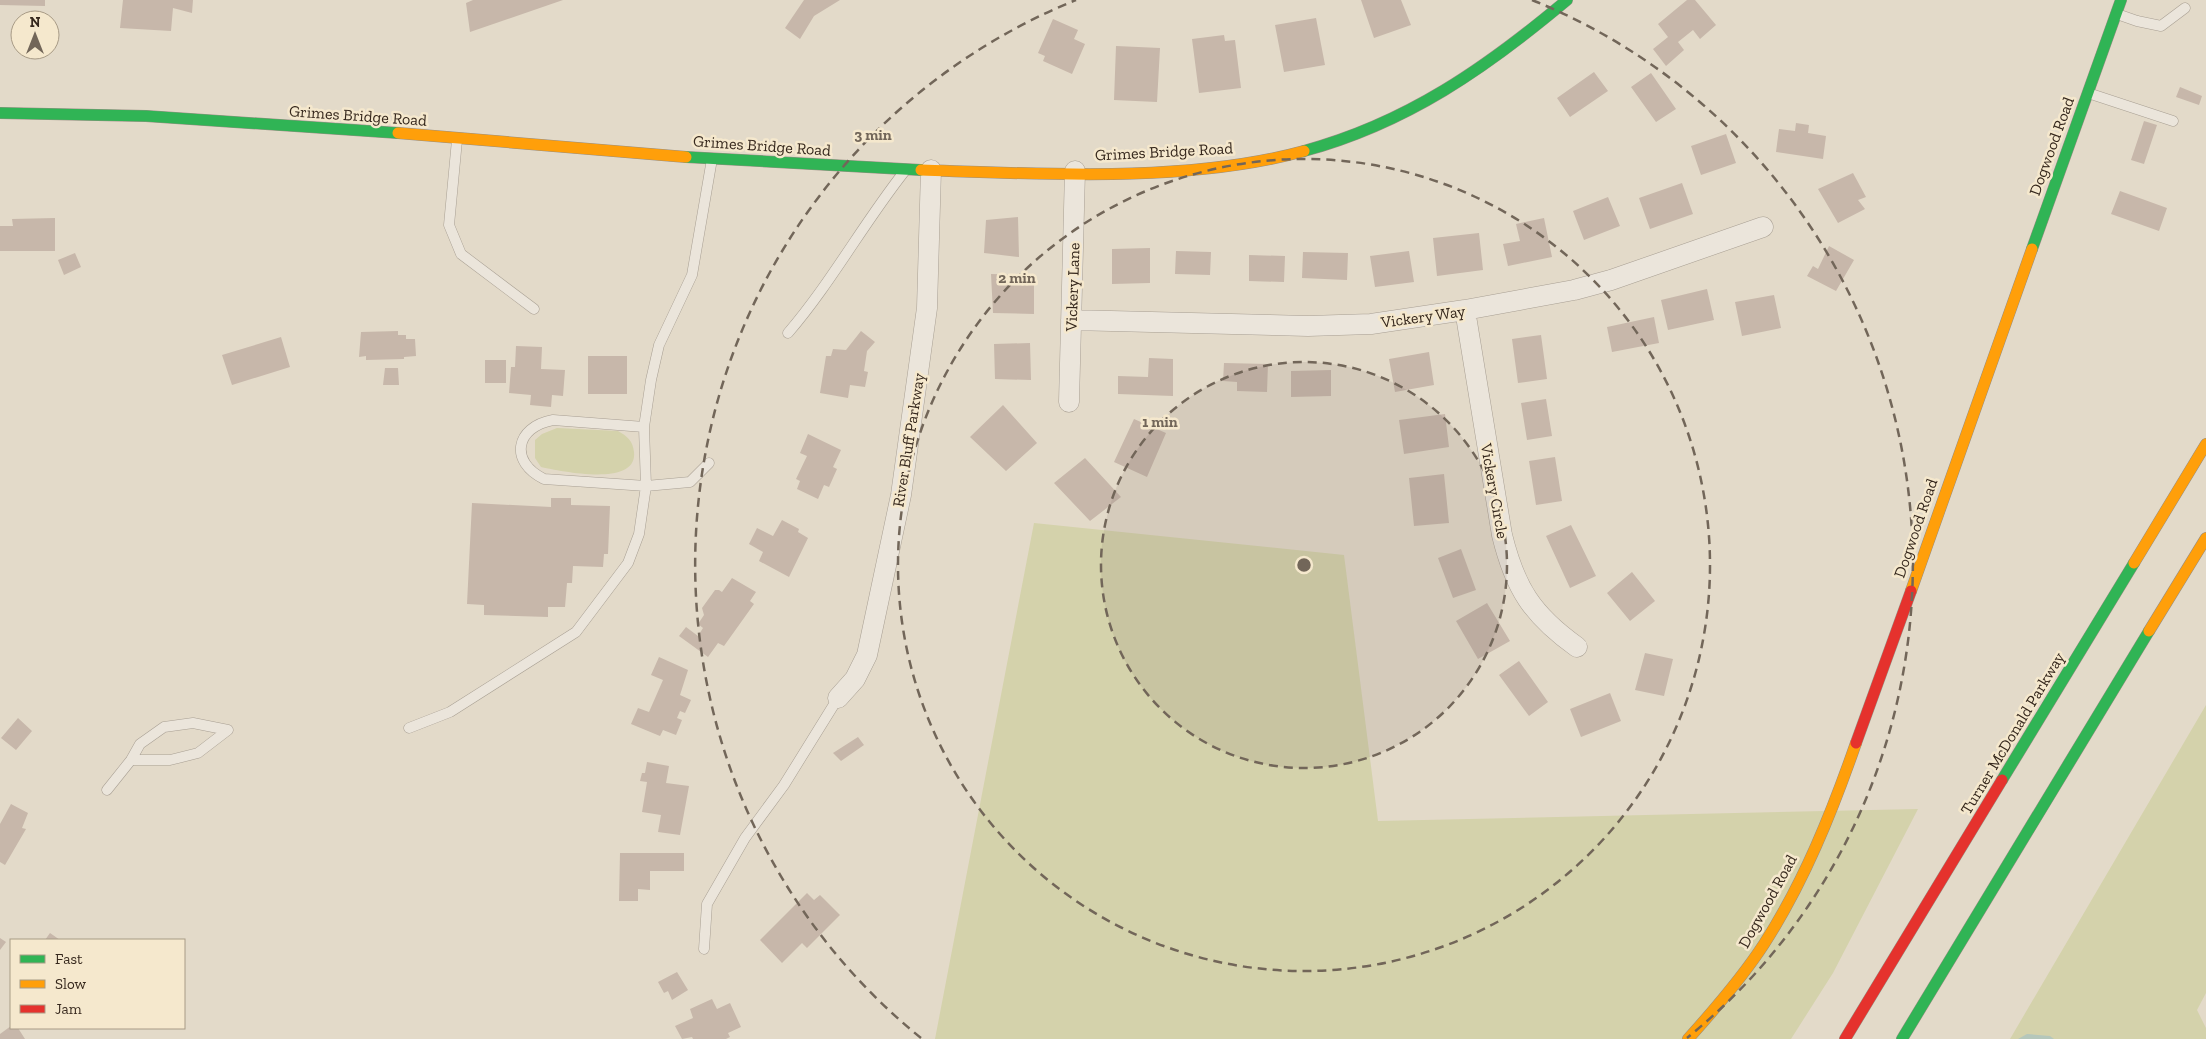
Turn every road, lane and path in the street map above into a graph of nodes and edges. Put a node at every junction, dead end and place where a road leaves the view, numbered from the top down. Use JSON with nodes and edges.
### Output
{"nodes":[{"id":1,"x":1567,"y":0,"type":"edge"},
{"id":2,"x":2121,"y":0,"type":"edge"},
{"id":3,"x":2185,"y":8,"type":"dead end"},
{"id":4,"x":2116,"y":13,"type":"junction"},
{"id":5,"x":2088,"y":93,"type":"junction"},
{"id":6,"x":0,"y":113,"type":"edge"},
{"id":7,"x":2173,"y":121,"type":"dead end"},
{"id":8,"x":457,"y":138,"type":"junction"},
{"id":9,"x":712,"y":158,"type":"junction"},
{"id":10,"x":906,"y":169,"type":"junction"},
{"id":11,"x":931,"y":170,"type":"junction"},
{"id":12,"x":1075,"y":172,"type":"junction"},
{"id":13,"x":1762,"y":227,"type":"dead end"},
{"id":14,"x":534,"y":309,"type":"dead end"},
{"id":15,"x":1465,"y":310,"type":"junction"},
{"id":16,"x":1071,"y":320,"type":"junction"},
{"id":17,"x":788,"y":332,"type":"dead end"},
{"id":18,"x":1069,"y":402,"type":"dead end"},
{"id":19,"x":644,"y":427,"type":"junction"},
{"id":20,"x":2206,"y":444,"type":"edge"},
{"id":21,"x":708,"y":463,"type":"dead end"},
{"id":22,"x":646,"y":486,"type":"junction"},
{"id":23,"x":2206,"y":538,"type":"edge"},
{"id":24,"x":1577,"y":647,"type":"dead end"},
{"id":25,"x":838,"y":698,"type":"joint"},
{"id":26,"x":409,"y":728,"type":"dead end"},
{"id":27,"x":131,"y":760,"type":"junction"},
{"id":28,"x":107,"y":790,"type":"dead end"},
{"id":29,"x":704,"y":949,"type":"dead end"},
{"id":30,"x":1688,"y":1039,"type":"edge"},
{"id":31,"x":1845,"y":1039,"type":"edge"},
{"id":32,"x":1902,"y":1039,"type":"edge"}],
"edges":[{"from":1,"to":12,"type":"main road","name":"Grimes Bridge Road"},
{"from":2,"to":4,"type":"main road","name":"Dogwood Road"},
{"from":3,"to":4,"type":"lane"},
{"from":4,"to":5,"type":"main road","name":"Dogwood Road"},
{"from":5,"to":7,"type":"lane"},
{"from":5,"to":30,"type":"main road","name":"Dogwood Road"},
{"from":6,"to":8,"type":"main road","name":"Grimes Bridge Road"},
{"from":8,"to":9,"type":"main road","name":"Grimes Bridge Road"},
{"from":8,"to":14,"type":"lane"},
{"from":9,"to":10,"type":"main road","name":"Grimes Bridge Road"},
{"from":9,"to":19,"type":"lane"},
{"from":10,"to":11,"type":"main road","name":"Grimes Bridge Road"},
{"from":10,"to":17,"type":"lane"},
{"from":11,"to":12,"type":"main road","name":"Grimes Bridge Road"},
{"from":11,"to":25,"type":"street","name":"River Bluff Parkway"},
{"from":12,"to":16,"type":"street","name":"Vickery Lane"},
{"from":13,"to":15,"type":"street","name":"Vickery Way"},
{"from":15,"to":16,"type":"street","name":"Vickery Way"},
{"from":15,"to":24,"type":"street","name":"Vickery Circle"},
{"from":16,"to":18,"type":"street","name":"Vickery Lane"},
{"from":19,"to":22,"type":"lane"},
{"from":19,"to":22,"type":"lane"},
{"from":20,"to":31,"type":"main road","name":"Turner McDonald Parkway"},
{"from":21,"to":22,"type":"lane"},
{"from":22,"to":26,"type":"lane"},
{"from":23,"to":32,"type":"main road"},
{"from":25,"to":29,"type":"lane"},
{"from":27,"to":27,"type":"lane"},
{"from":27,"to":28,"type":"lane"}]}
